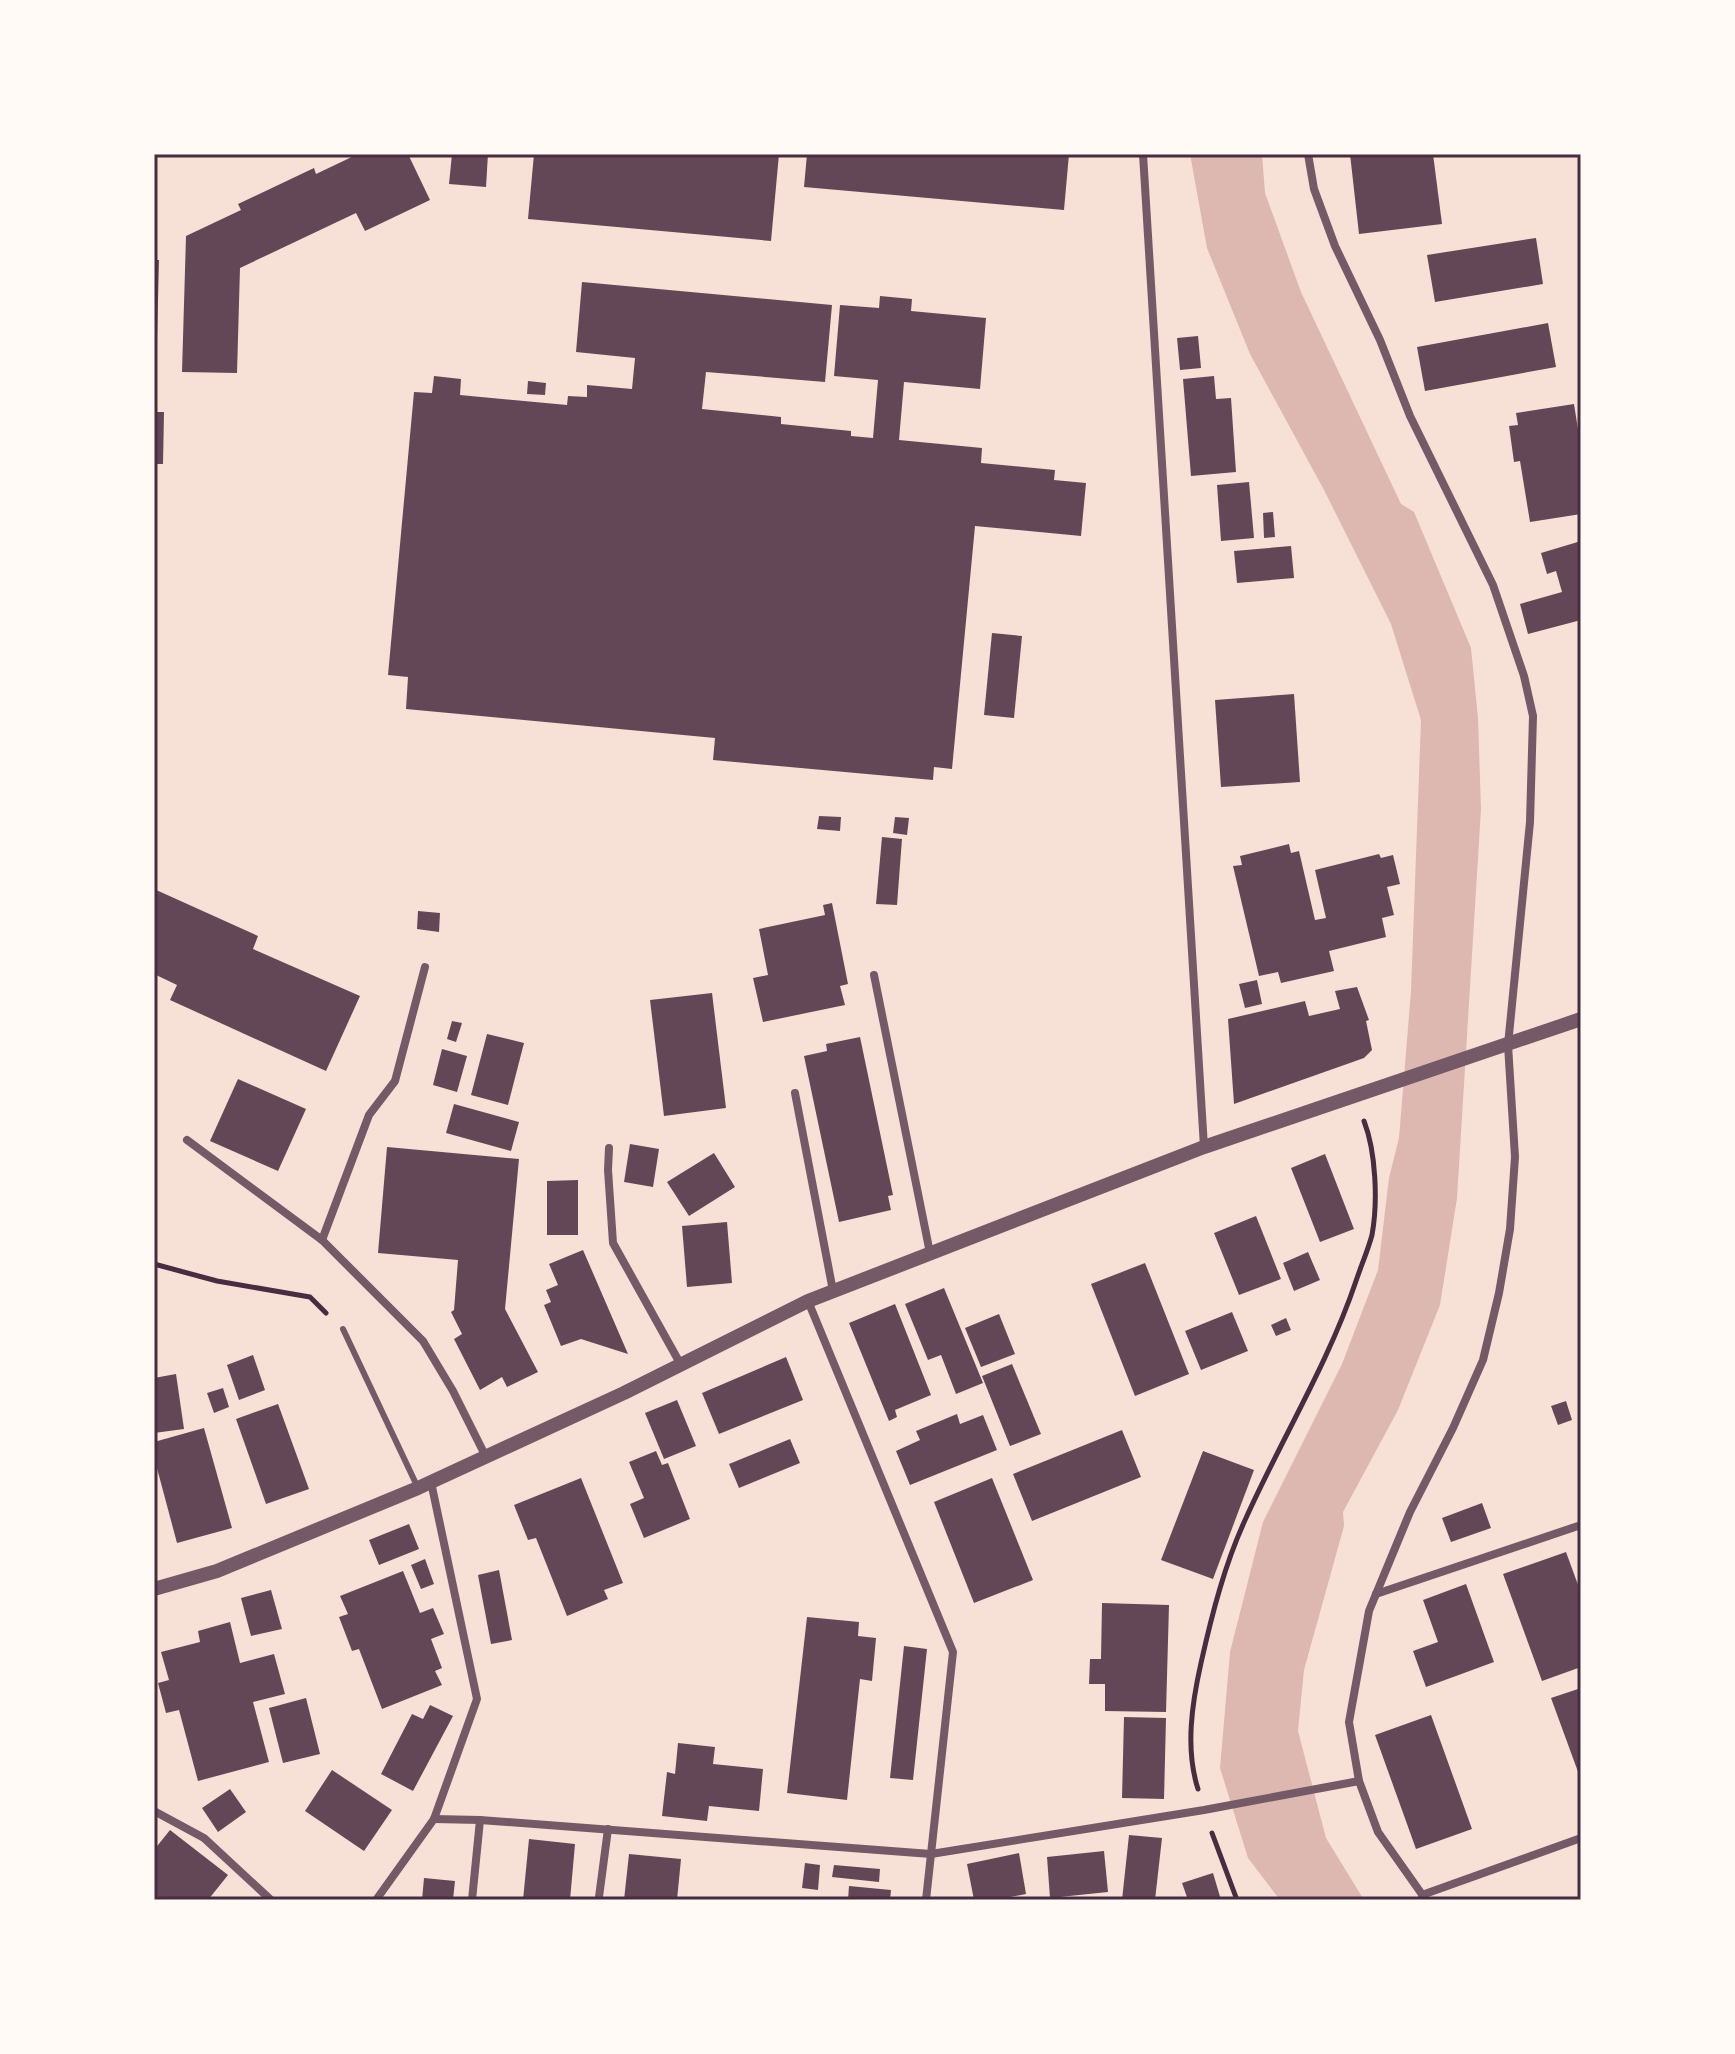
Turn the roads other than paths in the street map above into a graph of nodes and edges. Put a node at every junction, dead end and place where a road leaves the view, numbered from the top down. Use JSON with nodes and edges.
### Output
{"nodes":[{"id":1,"x":1143,"y":154,"type":"edge"},
{"id":2,"x":1308,"y":154,"type":"edge"},
{"id":3,"x":425,"y":967,"type":"dead end"},
{"id":4,"x":874,"y":975,"type":"dead end"},
{"id":5,"x":1581,"y":1019,"type":"edge"},
{"id":6,"x":1508,"y":1045,"type":"junction"},
{"id":7,"x":795,"y":1093,"type":"dead end"},
{"id":8,"x":187,"y":1140,"type":"dead end"},
{"id":9,"x":1204,"y":1147,"type":"junction"},
{"id":10,"x":609,"y":1148,"type":"dead end"},
{"id":11,"x":322,"y":1240,"type":"junction"},
{"id":12,"x":930,"y":1253,"type":"junction"},
{"id":13,"x":833,"y":1291,"type":"junction"},
{"id":14,"x":808,"y":1301,"type":"junction"},
{"id":15,"x":343,"y":1329,"type":"road end"},
{"id":16,"x":681,"y":1365,"type":"junction"},
{"id":17,"x":486,"y":1457,"type":"junction"},
{"id":18,"x":424,"y":1485,"type":"junction"},
{"id":19,"x":1581,"y":1525,"type":"edge"},
{"id":20,"x":154,"y":1589,"type":"edge"},
{"id":21,"x":1376,"y":1594,"type":"junction"},
{"id":22,"x":1359,"y":1781,"type":"junction"},
{"id":23,"x":154,"y":1811,"type":"edge"},
{"id":24,"x":434,"y":1819,"type":"junction"},
{"id":25,"x":480,"y":1820,"type":"junction"},
{"id":26,"x":608,"y":1829,"type":"junction"},
{"id":27,"x":1581,"y":1838,"type":"edge"},
{"id":28,"x":931,"y":1854,"type":"junction"},
{"id":29,"x":599,"y":1897,"type":"dead end"},
{"id":30,"x":1424,"y":1898,"type":"edge"},
{"id":31,"x":271,"y":1900,"type":"edge"},
{"id":32,"x":376,"y":1900,"type":"edge"},
{"id":33,"x":472,"y":1900,"type":"edge"},
{"id":34,"x":926,"y":1900,"type":"edge"}],
"edges":[{"from":1,"to":9,"type":"street"},
{"from":2,"to":6,"type":"street"},
{"from":3,"to":11,"type":"street"},
{"from":4,"to":12,"type":"street"},
{"from":5,"to":6,"type":"street"},
{"from":6,"to":9,"type":"street"},
{"from":6,"to":21,"type":"street"},
{"from":7,"to":13,"type":"street"},
{"from":8,"to":11,"type":"street"},
{"from":9,"to":12,"type":"street"},
{"from":10,"to":16,"type":"street"},
{"from":11,"to":17,"type":"street"},
{"from":12,"to":13,"type":"street"},
{"from":13,"to":14,"type":"street"},
{"from":14,"to":16,"type":"street"},
{"from":14,"to":28,"type":"street"},
{"from":15,"to":18,"type":"lane"},
{"from":16,"to":17,"type":"street"},
{"from":17,"to":18,"type":"street"},
{"from":18,"to":20,"type":"street"},
{"from":18,"to":24,"type":"street"},
{"from":19,"to":21,"type":"street"},
{"from":21,"to":22,"type":"street"},
{"from":22,"to":28,"type":"street"},
{"from":22,"to":30,"type":"street"},
{"from":23,"to":31,"type":"street"},
{"from":24,"to":25,"type":"street"},
{"from":24,"to":32,"type":"street"},
{"from":25,"to":26,"type":"street"},
{"from":25,"to":33,"type":"street"},
{"from":26,"to":28,"type":"street"},
{"from":26,"to":29,"type":"street"},
{"from":27,"to":30,"type":"street"},
{"from":28,"to":34,"type":"street"}]}
